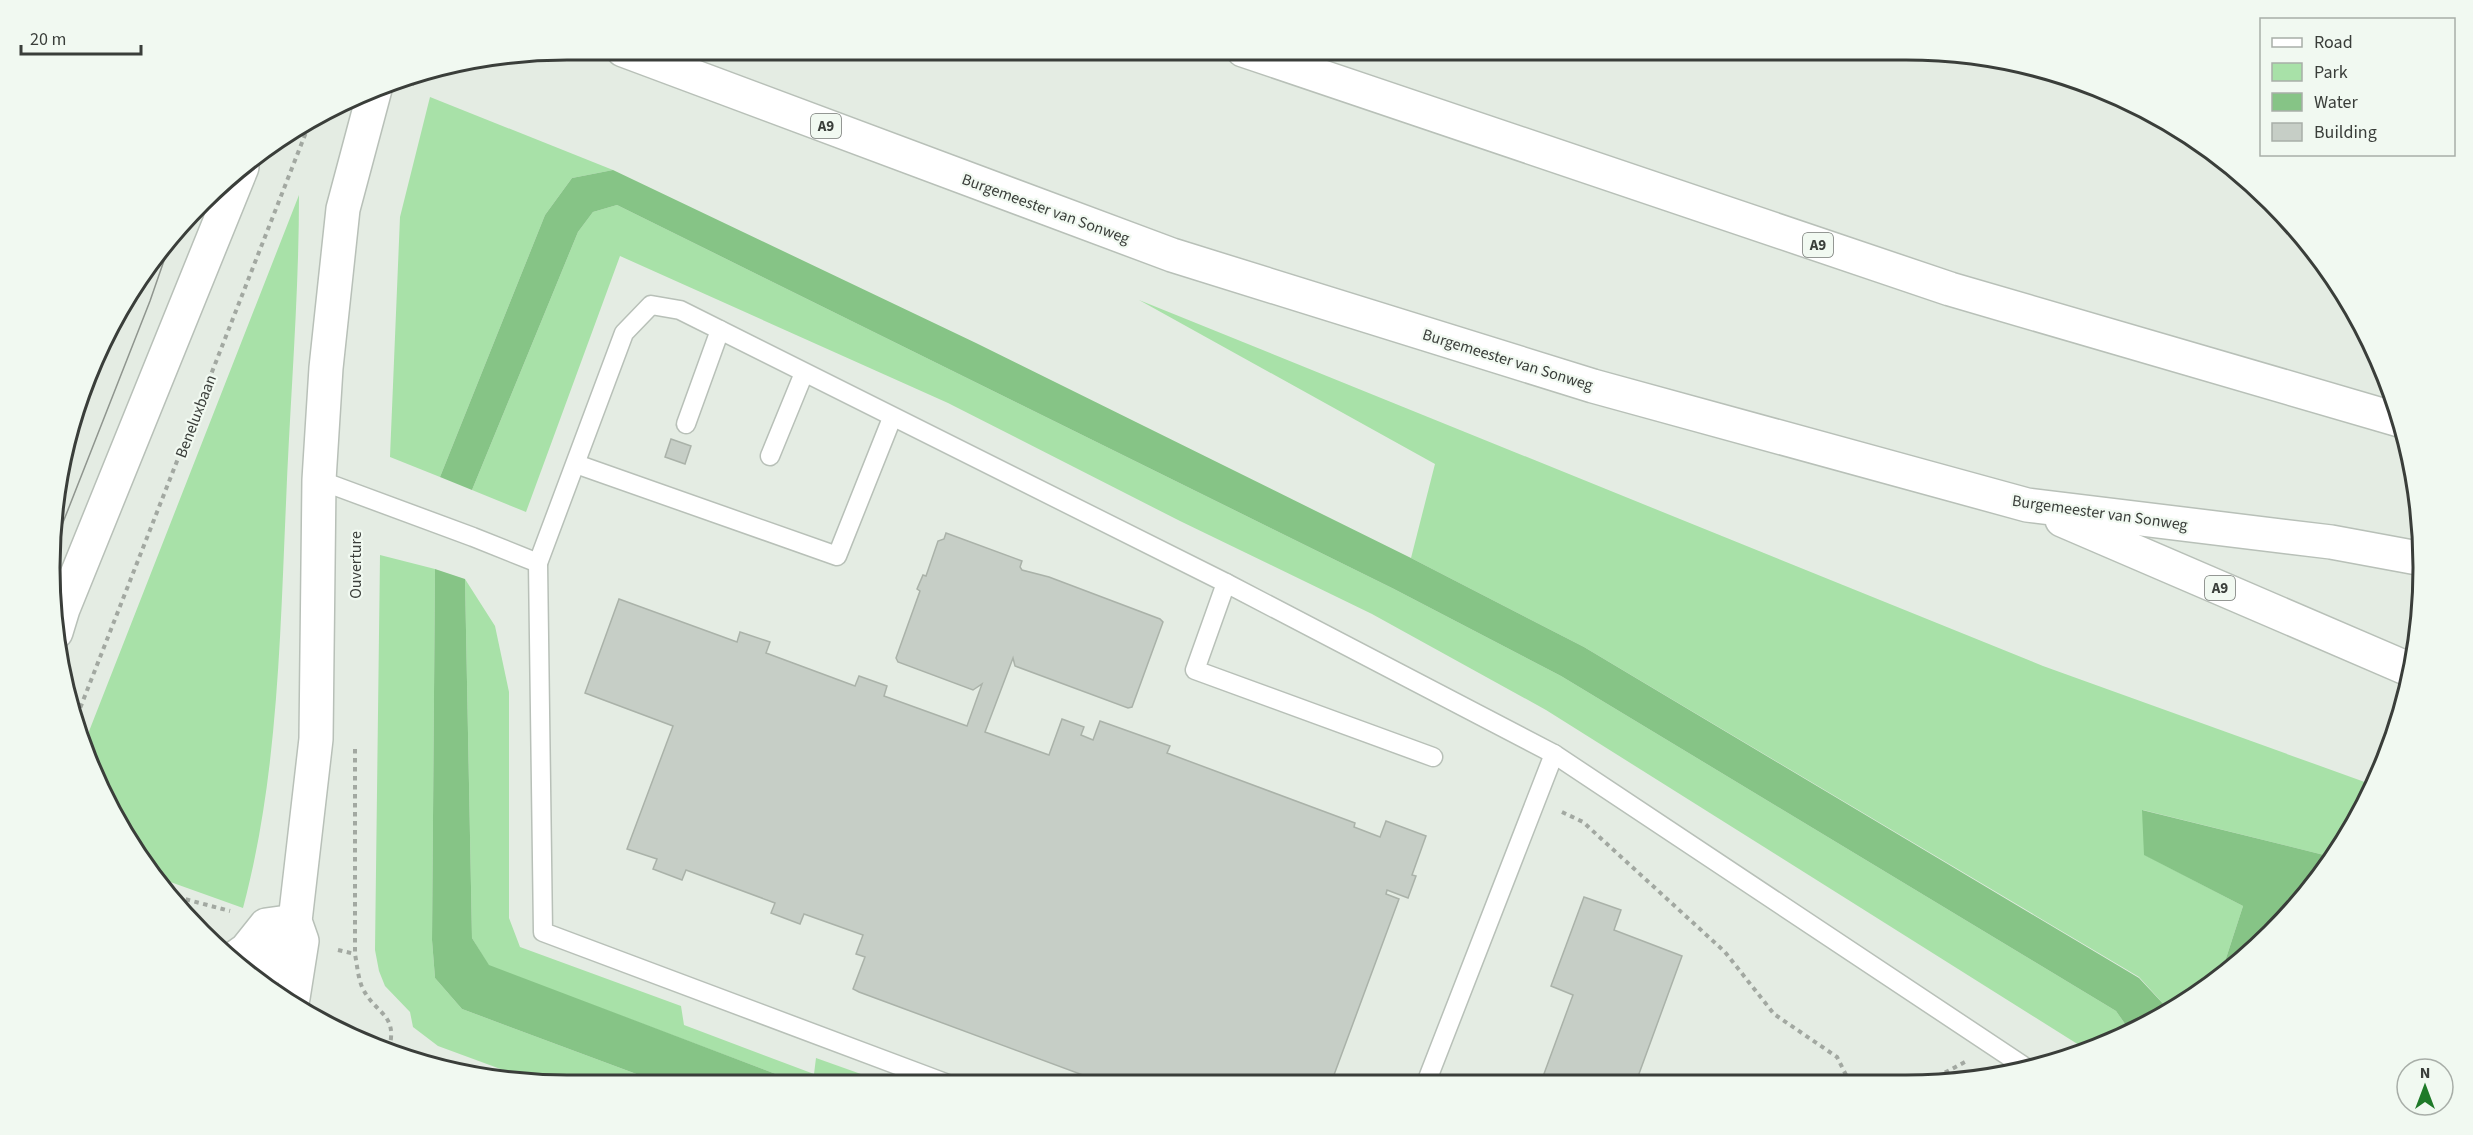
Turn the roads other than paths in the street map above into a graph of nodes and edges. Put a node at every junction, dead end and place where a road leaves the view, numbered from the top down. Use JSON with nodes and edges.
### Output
{"nodes":[{"id":1,"x":650,"y":60,"type":"edge"},
{"id":2,"x":1272,"y":60,"type":"edge"},
{"id":3,"x":372,"y":99,"type":"edge"},
{"id":4,"x":235,"y":184,"type":"edge"},
{"id":5,"x":720,"y":330,"type":"junction"},
{"id":6,"x":804,"y":373,"type":"junction"},
{"id":7,"x":2390,"y":417,"type":"edge"},
{"id":8,"x":892,"y":418,"type":"junction"},
{"id":9,"x":686,"y":424,"type":"dead end"},
{"id":10,"x":770,"y":456,"type":"dead end"},
{"id":11,"x":576,"y":464,"type":"junction"},
{"id":12,"x":319,"y":480,"type":"junction"},
{"id":13,"x":2027,"y":505,"type":"junction"},
{"id":14,"x":2413,"y":557,"type":"edge"},
{"id":15,"x":538,"y":563,"type":"junction"},
{"id":16,"x":1226,"y":583,"type":"junction"},
{"id":17,"x":62,"y":612,"type":"edge"},
{"id":18,"x":2403,"y":667,"type":"edge"},
{"id":19,"x":1554,"y":754,"type":"junction"},
{"id":20,"x":1433,"y":758,"type":"dead end"},
{"id":21,"x":295,"y":921,"type":"junction"},
{"id":22,"x":240,"y":954,"type":"edge"},
{"id":23,"x":264,"y":974,"type":"edge"},
{"id":24,"x":293,"y":993,"type":"edge"},
{"id":25,"x":2011,"y":1064,"type":"edge"},
{"id":26,"x":924,"y":1075,"type":"edge"},
{"id":27,"x":1429,"y":1075,"type":"edge"}],
"edges":[{"from":1,"to":13,"type":"main road","name":"Burgemeester van Sonweg","number":"A9"},
{"from":2,"to":7,"type":"main road","number":"A9"},
{"from":3,"to":12,"type":"main road"},
{"from":4,"to":17,"type":"main road"},
{"from":5,"to":6,"type":"lane"},
{"from":5,"to":9,"type":"lane"},
{"from":5,"to":11,"type":"lane"},
{"from":6,"to":8,"type":"lane"},
{"from":6,"to":10,"type":"lane"},
{"from":8,"to":11,"type":"lane"},
{"from":8,"to":16,"type":"lane"},
{"from":11,"to":15,"type":"lane"},
{"from":12,"to":15,"type":"lane"},
{"from":12,"to":21,"type":"main road"},
{"from":13,"to":14,"type":"main road","name":"Burgemeester van Sonweg","number":"A9"},
{"from":13,"to":18,"type":"main road","number":"A9"},
{"from":15,"to":26,"type":"lane"},
{"from":16,"to":19,"type":"lane"},
{"from":16,"to":20,"type":"lane"},
{"from":19,"to":25,"type":"lane"},
{"from":19,"to":27,"type":"lane"},
{"from":21,"to":22,"type":"main road"},
{"from":21,"to":23,"type":"main road"},
{"from":21,"to":24,"type":"main road"}]}
